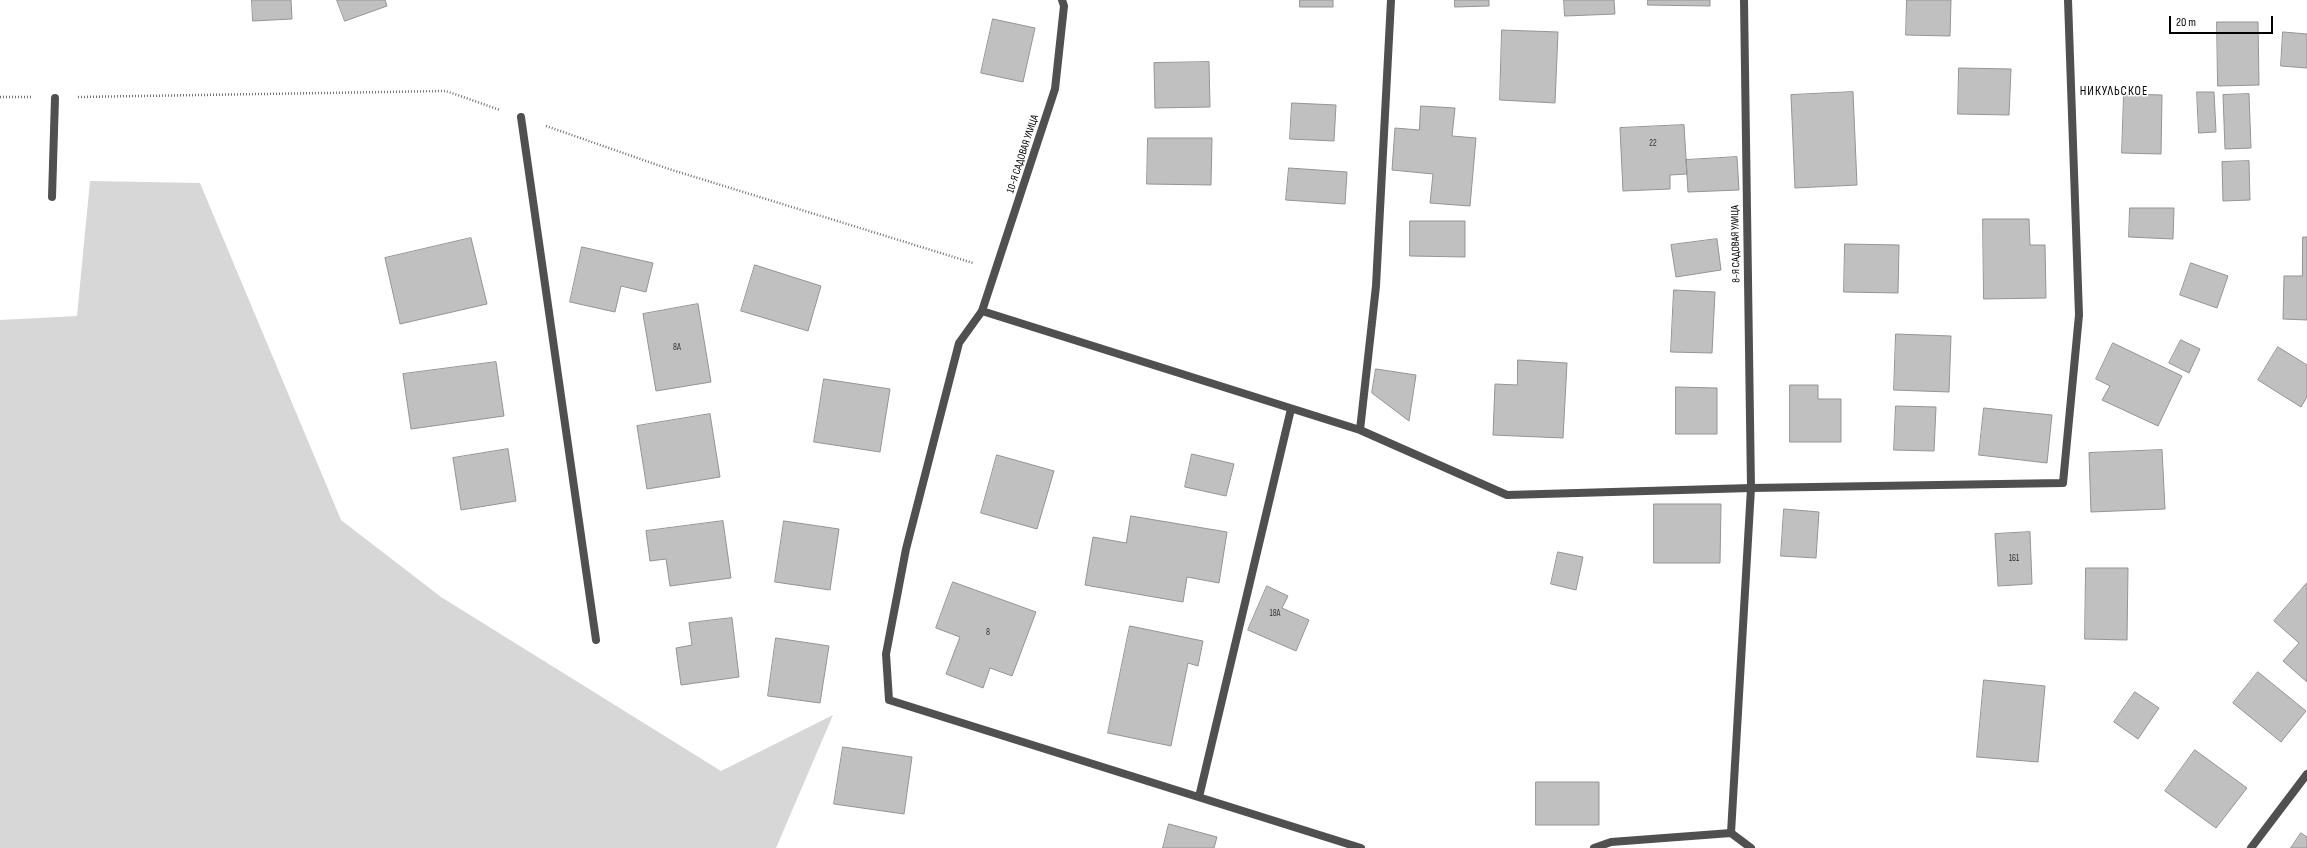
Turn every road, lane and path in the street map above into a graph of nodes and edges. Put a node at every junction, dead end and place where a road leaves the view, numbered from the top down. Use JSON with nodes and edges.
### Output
{"nodes":[{"id":1,"x":1062,"y":0,"type":"edge"},
{"id":2,"x":1391,"y":0,"type":"edge"},
{"id":3,"x":1744,"y":0,"type":"edge"},
{"id":4,"x":2068,"y":0,"type":"edge"},
{"id":5,"x":55,"y":98,"type":"dead end"},
{"id":6,"x":521,"y":117,"type":"dead end"},
{"id":7,"x":52,"y":197,"type":"dead end"},
{"id":8,"x":982,"y":311,"type":"junction"},
{"id":9,"x":1291,"y":409,"type":"junction"},
{"id":10,"x":1360,"y":430,"type":"junction"},
{"id":11,"x":1751,"y":488,"type":"junction"},
{"id":12,"x":596,"y":640,"type":"dead end"},
{"id":13,"x":2307,"y":774,"type":"edge"},
{"id":14,"x":1199,"y":797,"type":"junction"},
{"id":15,"x":1731,"y":833,"type":"junction"},
{"id":16,"x":1361,"y":848,"type":"edge"},
{"id":17,"x":1594,"y":848,"type":"edge"},
{"id":18,"x":1751,"y":848,"type":"edge"},
{"id":19,"x":2251,"y":848,"type":"edge"}],
"edges":[{"from":1,"to":8,"type":"street","name":"10-Я САДОВАЯ УЛИЦА"},
{"from":2,"to":10,"type":"street"},
{"from":3,"to":11,"type":"street","name":"8-Я САДОВАЯ УЛИЦА"},
{"from":4,"to":11,"type":"street"},
{"from":5,"to":7,"type":"street"},
{"from":6,"to":12,"type":"street"},
{"from":8,"to":9,"type":"street"},
{"from":8,"to":14,"type":"street","name":"10-Я САДОВАЯ УЛИЦА"},
{"from":9,"to":10,"type":"street"},
{"from":9,"to":14,"type":"street"},
{"from":10,"to":11,"type":"street"},
{"from":11,"to":15,"type":"street","name":"8-Я САДОВАЯ УЛИЦА"},
{"from":13,"to":19,"type":"street"},
{"from":14,"to":16,"type":"street"},
{"from":15,"to":17,"type":"street"},
{"from":15,"to":18,"type":"street"}]}
